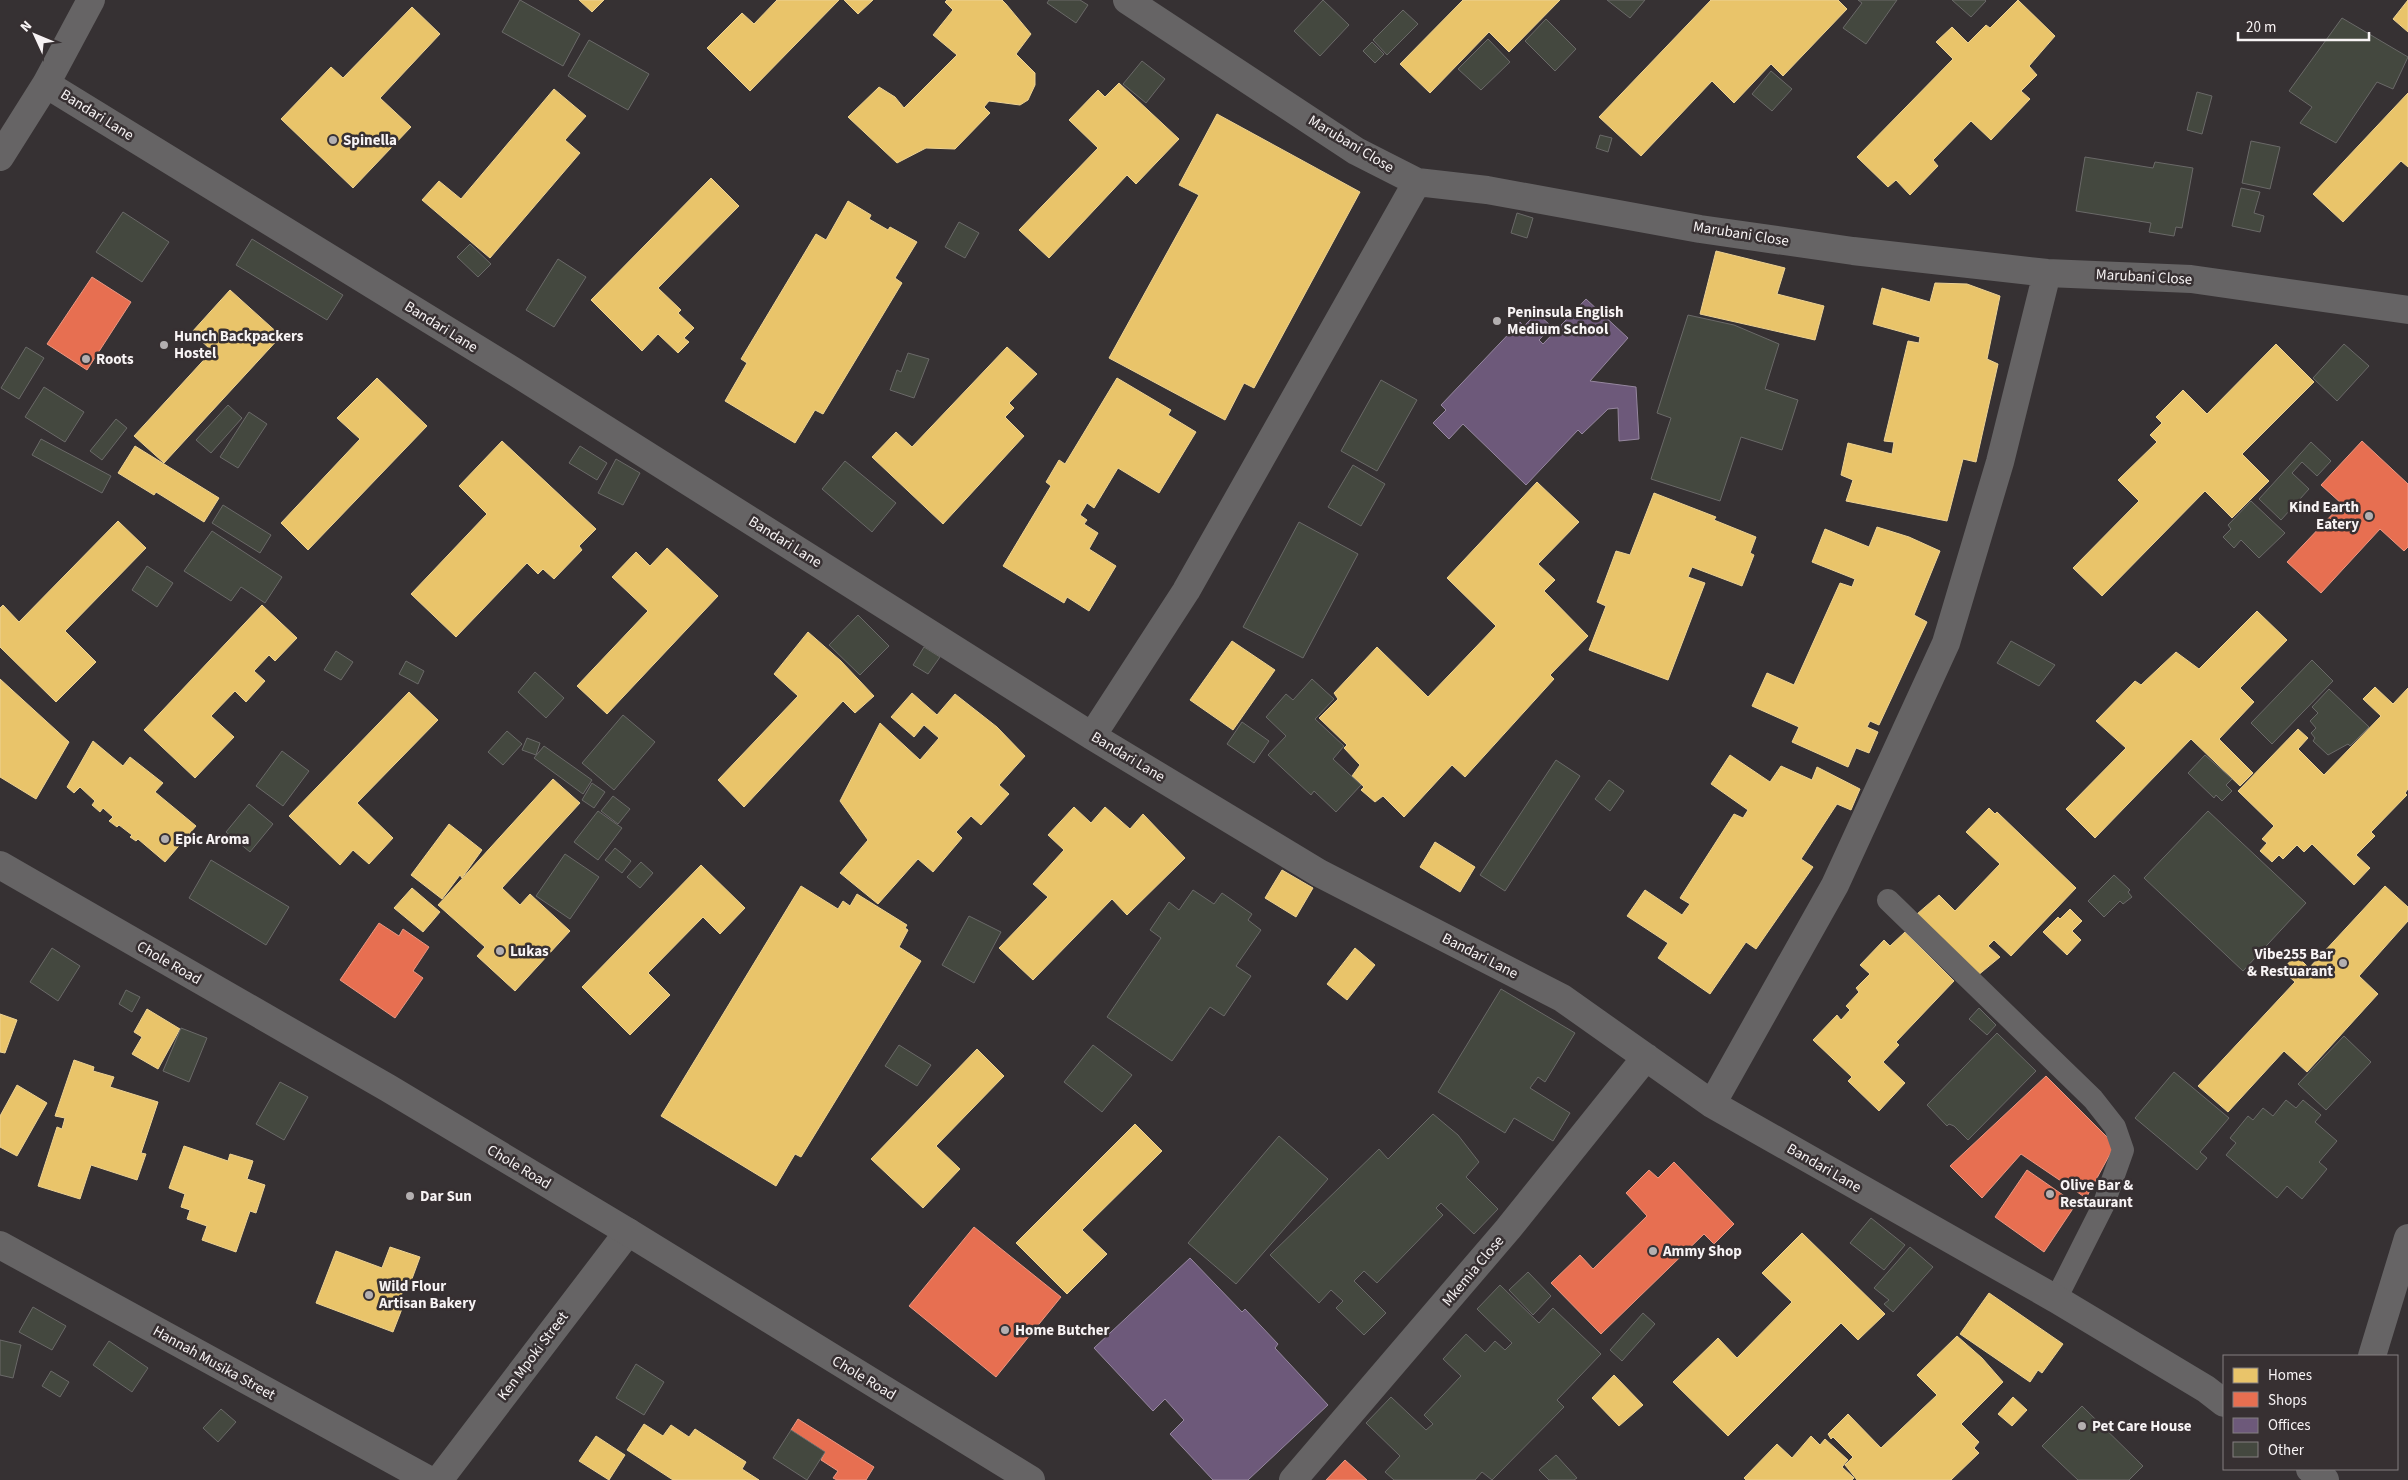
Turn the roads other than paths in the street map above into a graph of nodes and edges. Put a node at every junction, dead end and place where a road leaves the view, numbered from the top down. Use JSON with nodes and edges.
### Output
{"nodes":[{"id":1,"x":91,"y":0,"type":"edge"},
{"id":2,"x":1127,"y":0,"type":"edge"},
{"id":3,"x":46,"y":84,"type":"junction"},
{"id":4,"x":0,"y":157,"type":"edge"},
{"id":5,"x":1417,"y":182,"type":"junction"},
{"id":6,"x":2047,"y":273,"type":"junction"},
{"id":7,"x":2408,"y":310,"type":"edge"},
{"id":8,"x":1092,"y":736,"type":"junction"},
{"id":9,"x":0,"y":865,"type":"edge"},
{"id":10,"x":1888,"y":900,"type":"dead end"},
{"id":11,"x":1646,"y":1057,"type":"junction"},
{"id":12,"x":1712,"y":1104,"type":"junction"},
{"id":13,"x":628,"y":1232,"type":"junction"},
{"id":14,"x":2408,"y":1238,"type":"edge"},
{"id":15,"x":0,"y":1246,"type":"edge"},
{"id":16,"x":2056,"y":1299,"type":"junction"},
{"id":17,"x":2372,"y":1355,"type":"edge"},
{"id":18,"x":2223,"y":1402,"type":"edge"},
{"id":19,"x":2311,"y":1470,"type":"edge"},
{"id":20,"x":429,"y":1480,"type":"edge"},
{"id":21,"x":438,"y":1480,"type":"edge"},
{"id":22,"x":1031,"y":1480,"type":"edge"},
{"id":23,"x":1293,"y":1480,"type":"edge"},
{"id":24,"x":2325,"y":1480,"type":"edge"}],
"edges":[{"from":1,"to":3,"type":"street"},
{"from":2,"to":5,"type":"street","name":"Marubani Close"},
{"from":3,"to":4,"type":"street"},
{"from":3,"to":8,"type":"street","name":"Bandari Lane"},
{"from":5,"to":6,"type":"street","name":"Marubani Close"},
{"from":5,"to":8,"type":"street"},
{"from":6,"to":7,"type":"street","name":"Marubani Close"},
{"from":6,"to":12,"type":"street"},
{"from":8,"to":11,"type":"street","name":"Bandari Lane"},
{"from":9,"to":13,"type":"street","name":"Chole Road"},
{"from":10,"to":16,"type":"lane"},
{"from":11,"to":12,"type":"street","name":"Bandari Lane"},
{"from":11,"to":23,"type":"street","name":"Mkemia Close"},
{"from":12,"to":16,"type":"street","name":"Bandari Lane"},
{"from":13,"to":21,"type":"street","name":"Ken Mpoki Street"},
{"from":13,"to":22,"type":"street","name":"Chole Road"},
{"from":14,"to":17,"type":"street"},
{"from":15,"to":20,"type":"street","name":"Hannah Musika Street"},
{"from":16,"to":18,"type":"street","name":"Bandari Lane"},
{"from":19,"to":24,"type":"street"}]}
